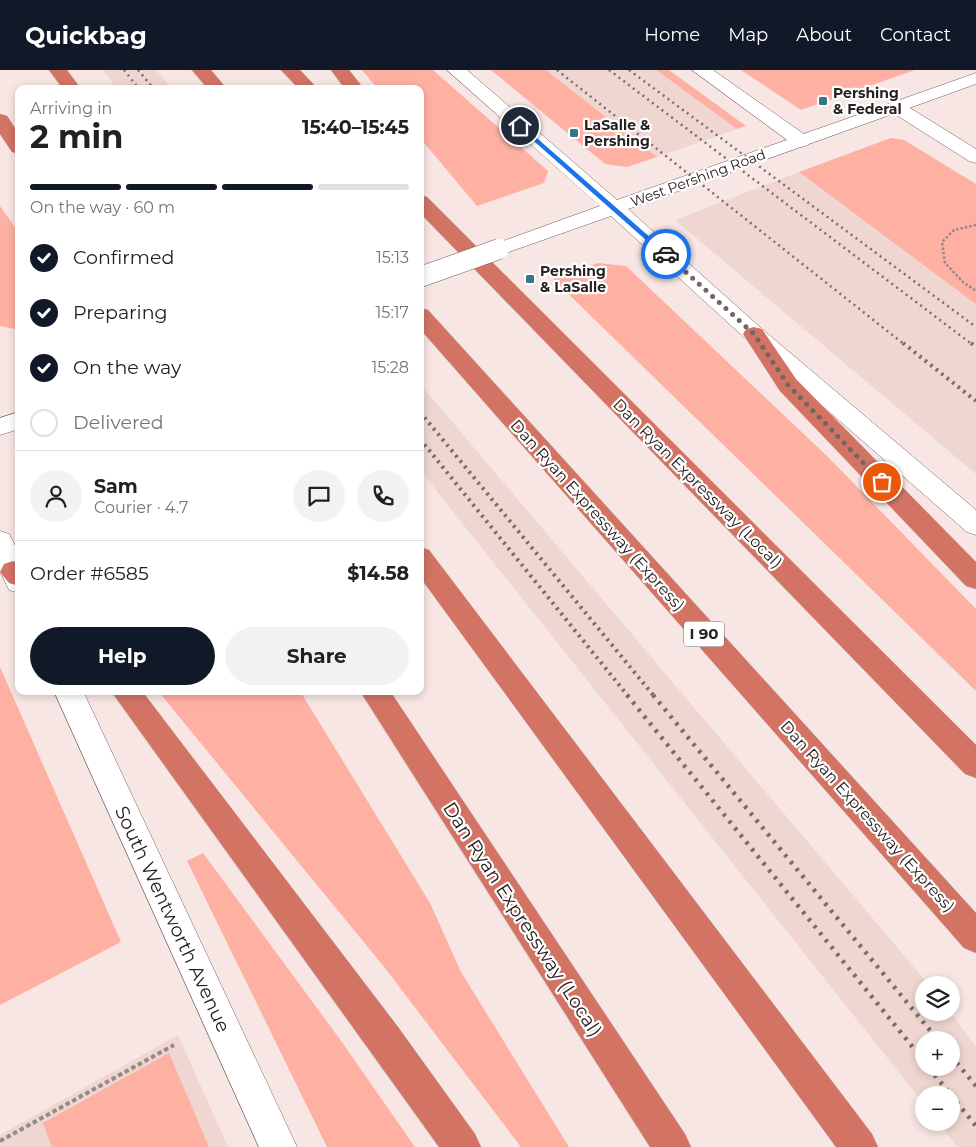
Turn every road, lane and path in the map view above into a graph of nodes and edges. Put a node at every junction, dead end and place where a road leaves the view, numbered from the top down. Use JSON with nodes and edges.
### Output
{"nodes":[{"id":1,"x":58,"y":70,"type":"edge"},
{"id":2,"x":201,"y":70,"type":"edge"},
{"id":3,"x":290,"y":70,"type":"edge"},
{"id":4,"x":340,"y":70,"type":"edge"},
{"id":5,"x":456,"y":70,"type":"edge"},
{"id":6,"x":701,"y":70,"type":"edge"},
{"id":7,"x":976,"y":78,"type":"edge"},
{"id":8,"x":69,"y":85,"type":"edge"},
{"id":9,"x":214,"y":85,"type":"edge"},
{"id":10,"x":305,"y":85,"type":"edge"},
{"id":11,"x":352,"y":85,"type":"edge"},
{"id":12,"x":896,"y":107,"type":"junction"},
{"id":13,"x":801,"y":141,"type":"junction"},
{"id":14,"x":976,"y":157,"type":"edge"},
{"id":15,"x":424,"y":202,"type":"edge"},
{"id":16,"x":615,"y":208,"type":"junction"},
{"id":17,"x":976,"y":225,"type":"edge"},
{"id":18,"x":424,"y":276,"type":"edge"},
{"id":19,"x":976,"y":291,"type":"edge"},
{"id":20,"x":424,"y":319,"type":"edge"},
{"id":21,"x":754,"y":334,"type":"junction"},
{"id":22,"x":15,"y":421,"type":"edge"},
{"id":23,"x":0,"y":427,"type":"edge"},
{"id":24,"x":976,"y":525,"type":"edge"},
{"id":25,"x":0,"y":541,"type":"edge"},
{"id":26,"x":424,"y":562,"type":"edge"},
{"id":27,"x":15,"y":573,"type":"edge"},
{"id":28,"x":976,"y":579,"type":"edge"},
{"id":29,"x":70,"y":695,"type":"edge"},
{"id":30,"x":127,"y":695,"type":"edge"},
{"id":31,"x":377,"y":695,"type":"edge"},
{"id":32,"x":976,"y":765,"type":"edge"},
{"id":33,"x":976,"y":937,"type":"edge"},
{"id":34,"x":174,"y":1045,"type":"dead end"},
{"id":35,"x":0,"y":1141,"type":"edge"},
{"id":36,"x":278,"y":1147,"type":"edge"},
{"id":37,"x":462,"y":1147,"type":"edge"},
{"id":38,"x":672,"y":1147,"type":"edge"},
{"id":39,"x":859,"y":1147,"type":"edge"}],
"edges":[{"from":1,"to":8,"type":"highway"},
{"from":2,"to":9,"type":"highway"},
{"from":3,"to":10,"type":"highway"},
{"from":4,"to":11,"type":"highway"},
{"from":5,"to":16,"type":"main road"},
{"from":6,"to":13,"type":"main road"},
{"from":7,"to":12,"type":"main road","name":"West Pershing Road"},
{"from":12,"to":13,"type":"main road","name":"West Pershing Road"},
{"from":12,"to":14,"type":"main road"},
{"from":13,"to":16,"type":"main road","name":"West Pershing Road"},
{"from":15,"to":32,"type":"highway","name":"Dan Ryan Expressway (Local)"},
{"from":16,"to":18,"type":"main road","name":"West Pershing Road","bridge":true},
{"from":16,"to":21,"type":"main road"},
{"from":17,"to":19,"type":"path"},
{"from":20,"to":33,"type":"highway","name":"Dan Ryan Expressway (Express)","number":"I 90"},
{"from":21,"to":24,"type":"main road"},
{"from":21,"to":28,"type":"highway"},
{"from":22,"to":23,"type":"main road"},
{"from":25,"to":27,"type":"main road"},
{"from":26,"to":39,"type":"highway"},
{"from":29,"to":36,"type":"main road","name":"South Wentworth Avenue"},
{"from":30,"to":37,"type":"highway"},
{"from":31,"to":38,"type":"highway","name":"Dan Ryan Expressway (Local)"},
{"from":34,"to":35,"type":"path"}]}
